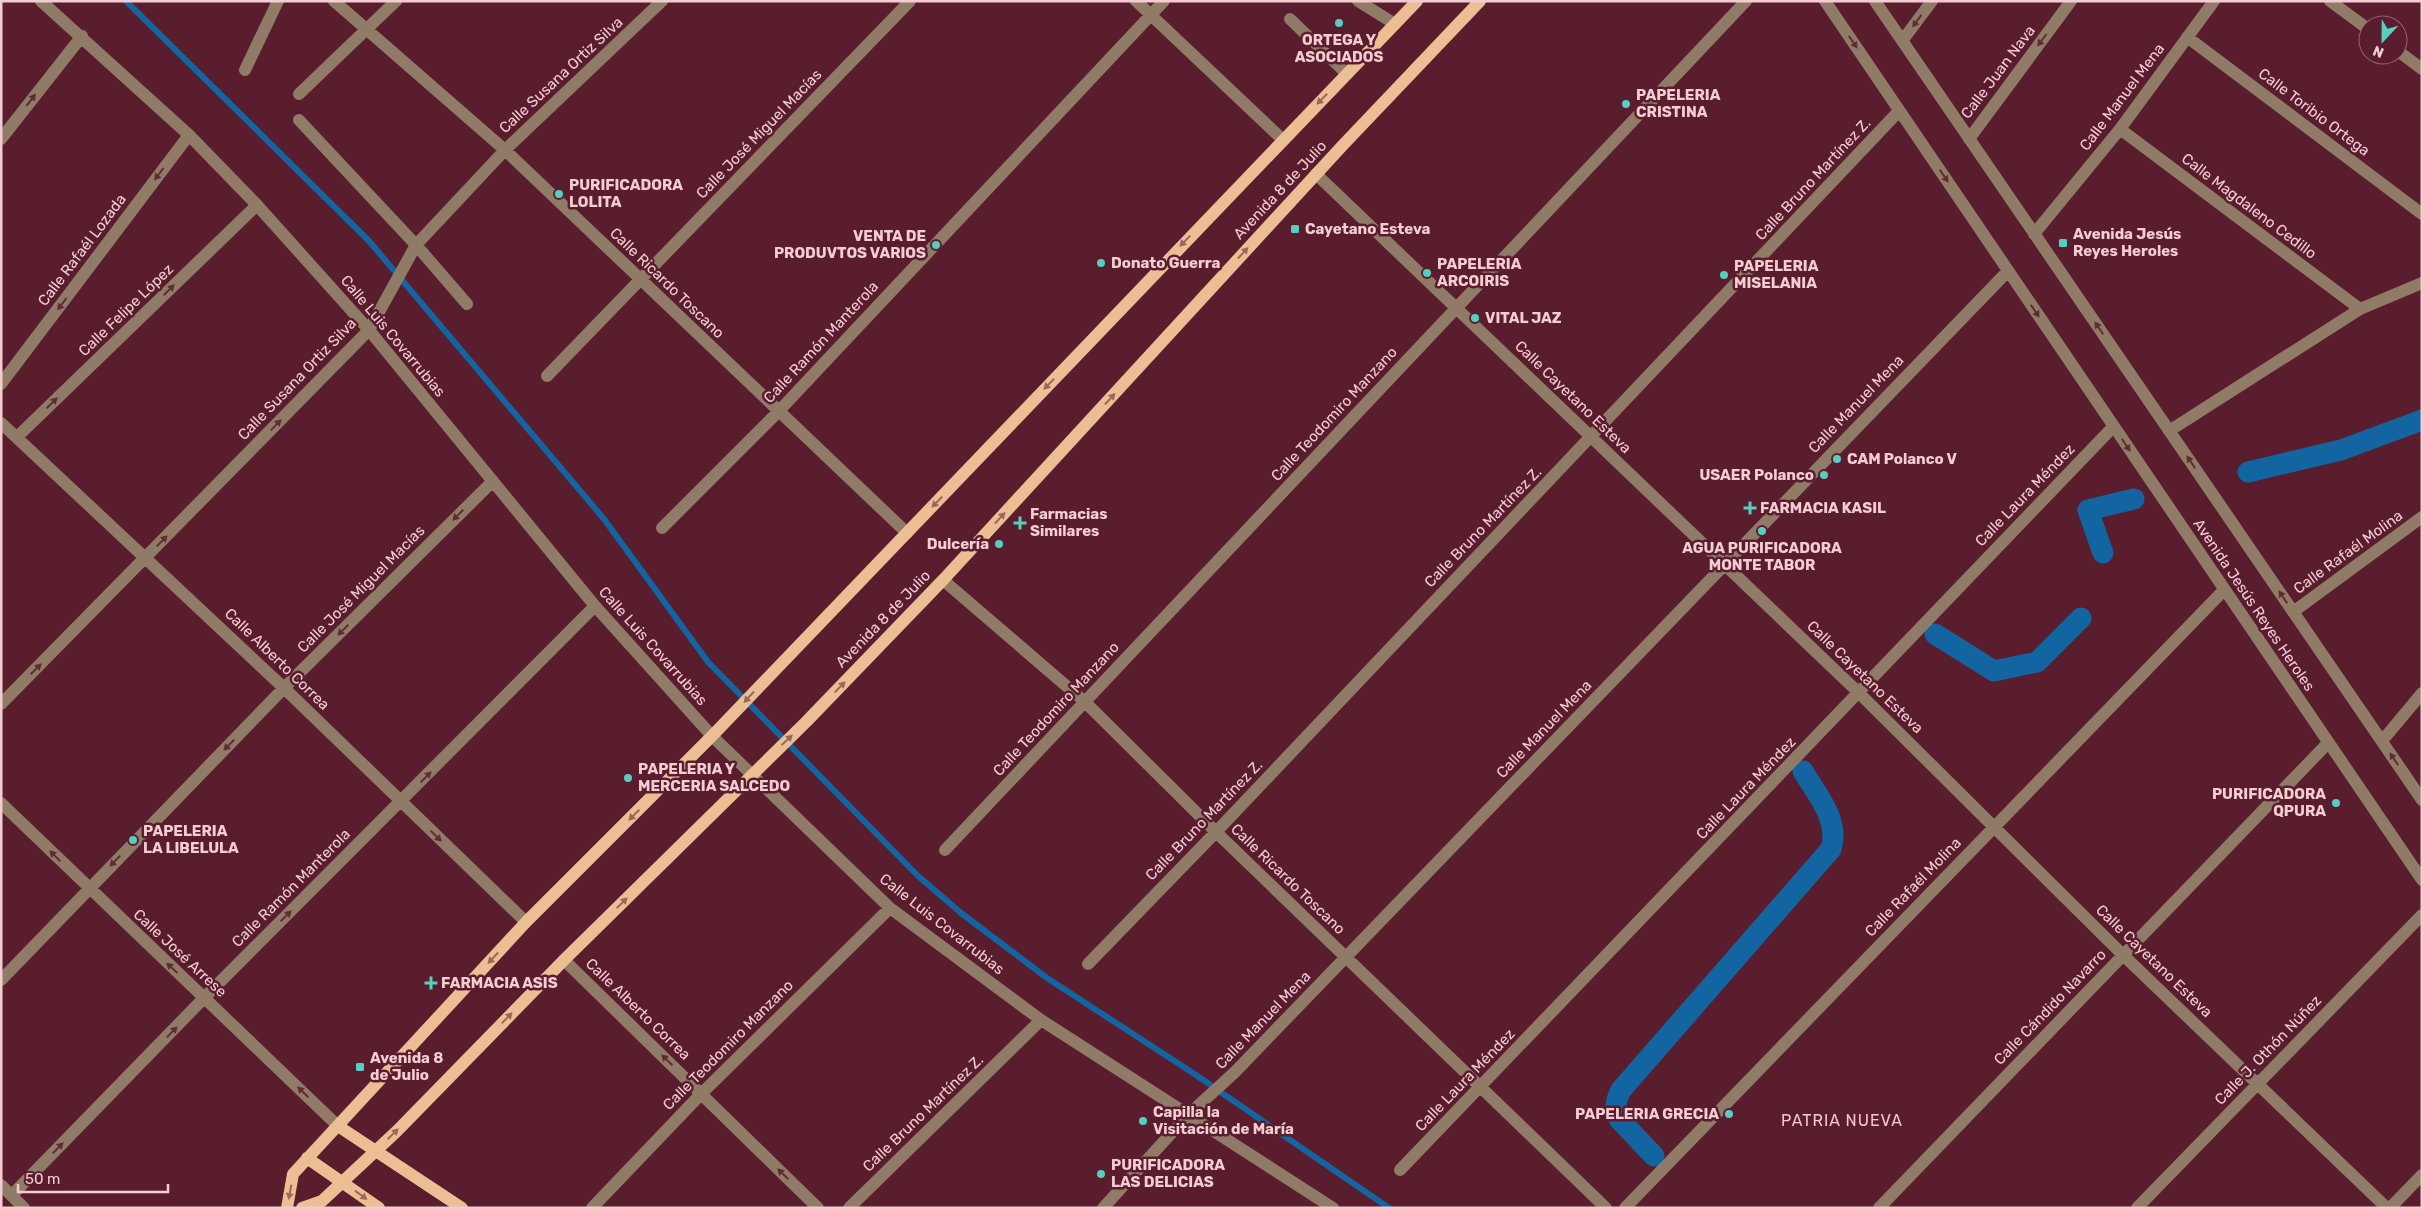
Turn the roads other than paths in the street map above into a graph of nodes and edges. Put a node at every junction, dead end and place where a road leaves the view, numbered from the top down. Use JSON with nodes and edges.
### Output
{"nodes":[{"id":1,"x":41,"y":1,"type":"edge"},
{"id":2,"x":278,"y":1,"type":"edge"},
{"id":3,"x":334,"y":1,"type":"edge"},
{"id":4,"x":396,"y":1,"type":"edge"},
{"id":5,"x":662,"y":1,"type":"edge"},
{"id":6,"x":910,"y":1,"type":"edge"},
{"id":7,"x":1136,"y":1,"type":"edge"},
{"id":8,"x":1164,"y":1,"type":"edge"},
{"id":9,"x":1358,"y":1,"type":"edge"},
{"id":10,"x":1417,"y":1,"type":"edge"},
{"id":11,"x":1480,"y":1,"type":"edge"},
{"id":12,"x":1746,"y":1,"type":"edge"},
{"id":13,"x":1825,"y":1,"type":"edge"},
{"id":14,"x":1875,"y":1,"type":"edge"},
{"id":15,"x":1932,"y":1,"type":"edge"},
{"id":16,"x":2071,"y":1,"type":"edge"},
{"id":17,"x":2214,"y":1,"type":"edge"},
{"id":18,"x":2330,"y":1,"type":"edge"},
{"id":19,"x":1151,"y":16,"type":"junction"},
{"id":20,"x":1290,"y":19,"type":"dead end"},
{"id":21,"x":2358,"y":22,"type":"edge"},
{"id":22,"x":1395,"y":24,"type":"junction"},
{"id":23,"x":367,"y":28,"type":"junction"},
{"id":24,"x":82,"y":36,"type":"junction"},
{"id":25,"x":2187,"y":37,"type":"junction"},
{"id":26,"x":1902,"y":41,"type":"junction"},
{"id":27,"x":2408,"y":58,"type":"edge"},
{"id":28,"x":2422,"y":69,"type":"edge"},
{"id":29,"x":244,"y":70,"type":"dead end"},
{"id":30,"x":1347,"y":74,"type":"junction"},
{"id":31,"x":299,"y":94,"type":"dead end"},
{"id":32,"x":1900,"y":111,"type":"junction"},
{"id":33,"x":299,"y":120,"type":"dead end"},
{"id":34,"x":2120,"y":129,"type":"junction"},
{"id":35,"x":189,"y":135,"type":"junction"},
{"id":36,"x":1,"y":139,"type":"edge"},
{"id":37,"x":1969,"y":139,"type":"junction"},
{"id":38,"x":1282,"y":140,"type":"junction"},
{"id":39,"x":505,"y":150,"type":"junction"},
{"id":40,"x":1316,"y":174,"type":"junction"},
{"id":41,"x":257,"y":205,"type":"junction"},
{"id":42,"x":2422,"y":214,"type":"edge"},
{"id":43,"x":2034,"y":234,"type":"junction"},
{"id":44,"x":416,"y":245,"type":"junction"},
{"id":45,"x":2008,"y":271,"type":"junction"},
{"id":46,"x":641,"y":280,"type":"junction"},
{"id":47,"x":2422,"y":283,"type":"edge"},
{"id":48,"x":468,"y":304,"type":"dead end"},
{"id":49,"x":1457,"y":308,"type":"junction"},
{"id":50,"x":2360,"y":308,"type":"junction"},
{"id":51,"x":369,"y":330,"type":"junction"},
{"id":52,"x":547,"y":376,"type":"dead end"},
{"id":53,"x":1,"y":384,"type":"edge"},
{"id":54,"x":778,"y":412,"type":"junction"},
{"id":55,"x":1,"y":423,"type":"edge"},
{"id":56,"x":2113,"y":427,"type":"junction"},
{"id":57,"x":2169,"y":430,"type":"junction"},
{"id":58,"x":17,"y":437,"type":"junction"},
{"id":59,"x":1591,"y":437,"type":"junction"},
{"id":60,"x":493,"y":481,"type":"junction"},
{"id":61,"x":2422,"y":517,"type":"edge"},
{"id":62,"x":662,"y":528,"type":"dead end"},
{"id":63,"x":907,"y":533,"type":"junction"},
{"id":64,"x":146,"y":557,"type":"junction"},
{"id":65,"x":1724,"y":565,"type":"junction"},
{"id":66,"x":943,"y":580,"type":"junction"},
{"id":67,"x":2224,"y":590,"type":"junction"},
{"id":68,"x":595,"y":606,"type":"junction"},
{"id":69,"x":2293,"y":612,"type":"junction"},
{"id":70,"x":284,"y":688,"type":"junction"},
{"id":71,"x":1859,"y":693,"type":"junction"},
{"id":72,"x":2422,"y":694,"type":"edge"},
{"id":73,"x":1085,"y":702,"type":"junction"},
{"id":74,"x":1,"y":704,"type":"edge"},
{"id":75,"x":712,"y":736,"type":"junction"},
{"id":76,"x":2382,"y":741,"type":"junction"},
{"id":77,"x":2328,"y":743,"type":"junction"},
{"id":78,"x":751,"y":776,"type":"junction"},
{"id":79,"x":2422,"y":800,"type":"edge"},
{"id":80,"x":401,"y":802,"type":"junction"},
{"id":81,"x":1,"y":803,"type":"edge"},
{"id":82,"x":1994,"y":827,"type":"junction"},
{"id":83,"x":1216,"y":832,"type":"junction"},
{"id":84,"x":945,"y":850,"type":"dead end"},
{"id":85,"x":2422,"y":880,"type":"edge"},
{"id":86,"x":88,"y":888,"type":"junction"},
{"id":87,"x":890,"y":908,"type":"junction"},
{"id":88,"x":2422,"y":915,"type":"edge"},
{"id":89,"x":526,"y":922,"type":"junction"},
{"id":90,"x":2123,"y":955,"type":"junction"},
{"id":91,"x":1346,"y":957,"type":"junction"},
{"id":92,"x":564,"y":960,"type":"junction"},
{"id":93,"x":1088,"y":964,"type":"dead end"},
{"id":94,"x":1,"y":980,"type":"edge"},
{"id":95,"x":204,"y":998,"type":"junction"},
{"id":96,"x":1041,"y":1020,"type":"junction"},
{"id":97,"x":2258,"y":1084,"type":"junction"},
{"id":98,"x":1480,"y":1089,"type":"junction"},
{"id":99,"x":701,"y":1094,"type":"junction"},
{"id":100,"x":1192,"y":1112,"type":"junction"},
{"id":101,"x":338,"y":1126,"type":"junction"},
{"id":102,"x":376,"y":1151,"type":"junction"},
{"id":103,"x":307,"y":1158,"type":"junction"},
{"id":104,"x":1400,"y":1170,"type":"dead end"},
{"id":105,"x":2422,"y":1175,"type":"edge"},
{"id":106,"x":342,"y":1182,"type":"junction"},
{"id":107,"x":1,"y":1185,"type":"edge"},
{"id":108,"x":12,"y":1195,"type":"junction"},
{"id":109,"x":24,"y":1208,"type":"edge"},
{"id":110,"x":287,"y":1208,"type":"edge"},
{"id":111,"x":302,"y":1208,"type":"edge"},
{"id":112,"x":379,"y":1208,"type":"edge"},
{"id":113,"x":462,"y":1208,"type":"edge"},
{"id":114,"x":592,"y":1208,"type":"edge"},
{"id":115,"x":818,"y":1208,"type":"edge"},
{"id":116,"x":850,"y":1208,"type":"edge"},
{"id":117,"x":1103,"y":1208,"type":"edge"},
{"id":118,"x":1333,"y":1208,"type":"edge"},
{"id":119,"x":1606,"y":1208,"type":"edge"},
{"id":120,"x":1625,"y":1208,"type":"edge"},
{"id":121,"x":1879,"y":1208,"type":"edge"},
{"id":122,"x":2137,"y":1208,"type":"edge"},
{"id":123,"x":2389,"y":1208,"type":"edge"}],
"edges":[{"from":1,"to":24,"type":"street","name":"Calle Luis Covarrubias"},
{"from":2,"to":29,"type":"street"},
{"from":3,"to":23,"type":"street","name":"Calle Ricardo Toscano"},
{"from":4,"to":23,"type":"street"},
{"from":5,"to":39,"type":"street","name":"Calle Susana Ortiz Silva"},
{"from":6,"to":46,"type":"street","name":"Calle José Miguel Macías"},
{"from":7,"to":19,"type":"street"},
{"from":8,"to":19,"type":"street","name":"Calle Ramón Manterola"},
{"from":9,"to":22,"type":"street"},
{"from":10,"to":22,"type":"main road"},
{"from":11,"to":40,"type":"main road","name":"Avenida 8 de Julio"},
{"from":12,"to":49,"type":"street","name":"Calle Teodomiro Manzano"},
{"from":13,"to":32,"type":"street","name":"Avenida Jesús Reyes Heroles","one_way":true},
{"from":14,"to":26,"type":"street","name":"Avenida Jesús Reyes Heroles"},
{"from":15,"to":26,"type":"street","one_way":true},
{"from":16,"to":37,"type":"street","name":"Calle Juan Nava","one_way":true},
{"from":17,"to":25,"type":"street","name":"Calle Manuel Mena"},
{"from":18,"to":21,"type":"street"},
{"from":19,"to":38,"type":"street"},
{"from":19,"to":54,"type":"street","name":"Calle Ramón Manterola"},
{"from":20,"to":30,"type":"street"},
{"from":22,"to":30,"type":"main road"},
{"from":23,"to":31,"type":"street"},
{"from":23,"to":39,"type":"street","name":"Calle Ricardo Toscano"},
{"from":24,"to":35,"type":"street","name":"Calle Luis Covarrubias"},
{"from":36,"to":24,"type":"street","one_way":true},
{"from":25,"to":34,"type":"street","name":"Calle Manuel Mena"},
{"from":25,"to":42,"type":"street","name":"Calle Toribio Ortega"},
{"from":26,"to":37,"type":"street","name":"Avenida Jesús Reyes Heroles"},
{"from":27,"to":28,"type":"street"},
{"from":30,"to":38,"type":"main road","one_way":true},
{"from":32,"to":45,"type":"street","name":"Avenida Jesús Reyes Heroles","one_way":true},
{"from":32,"to":59,"type":"street","name":"Calle Bruno Martínez Z."},
{"from":33,"to":44,"type":"street"},
{"from":34,"to":43,"type":"street","name":"Calle Manuel Mena"},
{"from":34,"to":50,"type":"street","name":"Calle Magdaleno Cedillo"},
{"from":35,"to":41,"type":"street","name":"Calle Luis Covarrubias"},
{"from":35,"to":53,"type":"street","name":"Calle Rafaél Lozada","one_way":true},
{"from":37,"to":43,"type":"street","name":"Avenida Jesús Reyes Heroles"},
{"from":38,"to":63,"type":"main road","one_way":true},
{"from":39,"to":44,"type":"street","name":"Calle Susana Ortiz Silva"},
{"from":39,"to":46,"type":"street","name":"Calle Ricardo Toscano"},
{"from":40,"to":49,"type":"street","name":"Calle Cayetano Esteva"},
{"from":66,"to":40,"type":"main road","name":"Avenida 8 de Julio","one_way":true},
{"from":41,"to":51,"type":"street","name":"Calle Luis Covarrubias"},
{"from":58,"to":41,"type":"street","name":"Calle Felipe López","one_way":true},
{"from":57,"to":43,"type":"street","name":"Avenida Jesús Reyes Heroles","one_way":true},
{"from":44,"to":48,"type":"street"},
{"from":44,"to":51,"type":"street","name":"Calle Susana Ortiz Silva"},
{"from":45,"to":56,"type":"street","name":"Avenida Jesús Reyes Heroles","one_way":true},
{"from":45,"to":65,"type":"street","name":"Calle Manuel Mena"},
{"from":46,"to":52,"type":"street","name":"Calle José Miguel Macías"},
{"from":46,"to":54,"type":"street","name":"Calle Ricardo Toscano"},
{"from":47,"to":50,"type":"street"},
{"from":49,"to":59,"type":"street","name":"Calle Cayetano Esteva"},
{"from":49,"to":73,"type":"street","name":"Calle Teodomiro Manzano"},
{"from":50,"to":57,"type":"street"},
{"from":51,"to":60,"type":"street","name":"Calle Luis Covarrubias"},
{"from":64,"to":51,"type":"street","name":"Calle Susana Ortiz Silva","one_way":true},
{"from":54,"to":62,"type":"street","name":"Calle Ramón Manterola"},
{"from":54,"to":63,"type":"street","name":"Calle Ricardo Toscano"},
{"from":55,"to":58,"type":"street","name":"Calle Alberto Correa"},
{"from":56,"to":67,"type":"street","name":"Avenida Jesús Reyes Heroles","one_way":true},
{"from":56,"to":71,"type":"street","name":"Calle Laura Méndez"},
{"from":69,"to":57,"type":"street","name":"Avenida Jesús Reyes Heroles","one_way":true},
{"from":58,"to":64,"type":"street","name":"Calle Alberto Correa"},
{"from":59,"to":65,"type":"street","name":"Calle Cayetano Esteva"},
{"from":59,"to":83,"type":"street","name":"Calle Bruno Martínez Z."},
{"from":60,"to":68,"type":"street","name":"Calle Luis Covarrubias"},
{"from":60,"to":70,"type":"street","name":"Calle José Miguel Macías","one_way":true},
{"from":61,"to":69,"type":"street","name":"Calle Rafaél Molina"},
{"from":63,"to":75,"type":"main road","one_way":true},
{"from":64,"to":70,"type":"street","name":"Calle Alberto Correa"},
{"from":74,"to":64,"type":"street","name":"Calle Susana Ortiz Silva","one_way":true},
{"from":65,"to":71,"type":"street","name":"Calle Cayetano Esteva"},
{"from":65,"to":91,"type":"street","name":"Calle Manuel Mena"},
{"from":66,"to":73,"type":"street","name":"Calle Ricardo Toscano"},
{"from":78,"to":66,"type":"main road","name":"Avenida 8 de Julio","one_way":true},
{"from":67,"to":77,"type":"street","name":"Avenida Jesús Reyes Heroles"},
{"from":67,"to":82,"type":"street","name":"Calle Rafaél Molina"},
{"from":68,"to":75,"type":"street","name":"Calle Luis Covarrubias"},
{"from":80,"to":68,"type":"street","name":"Calle Ramón Manterola","one_way":true},
{"from":69,"to":76,"type":"street","name":"Avenida Jesús Reyes Heroles"},
{"from":70,"to":80,"type":"street","name":"Calle Alberto Correa"},
{"from":70,"to":86,"type":"street","name":"Calle José Miguel Macías","one_way":true},
{"from":71,"to":82,"type":"street","name":"Calle Cayetano Esteva"},
{"from":71,"to":98,"type":"street","name":"Calle Laura Méndez"},
{"from":72,"to":76,"type":"street"},
{"from":73,"to":83,"type":"street","name":"Calle Ricardo Toscano"},
{"from":73,"to":84,"type":"street","name":"Calle Teodomiro Manzano"},
{"from":75,"to":78,"type":"street","name":"Calle Luis Covarrubias"},
{"from":75,"to":89,"type":"main road","one_way":true},
{"from":79,"to":76,"type":"street","name":"Avenida Jesús Reyes Heroles","one_way":true},
{"from":77,"to":85,"type":"street","name":"Avenida Jesús Reyes Heroles"},
{"from":77,"to":90,"type":"street","name":"Calle Cándido Navarro"},
{"from":78,"to":87,"type":"street","name":"Calle Luis Covarrubias"},
{"from":92,"to":78,"type":"main road","name":"Avenida 8 de Julio","one_way":true},
{"from":80,"to":89,"type":"street","name":"Calle Alberto Correa","one_way":true},
{"from":95,"to":80,"type":"street","name":"Calle Ramón Manterola","one_way":true},
{"from":86,"to":81,"type":"street","name":"Calle José Arrese","one_way":true},
{"from":82,"to":90,"type":"street","name":"Calle Cayetano Esteva"},
{"from":82,"to":120,"type":"street","name":"Calle Rafaél Molina"},
{"from":83,"to":91,"type":"street","name":"Calle Ricardo Toscano"},
{"from":83,"to":93,"type":"street","name":"Calle Bruno Martínez Z."},
{"from":86,"to":94,"type":"street","name":"Calle José Miguel Macías"},
{"from":95,"to":86,"type":"street","name":"Calle José Arrese","one_way":true},
{"from":87,"to":96,"type":"street","name":"Calle Luis Covarrubias"},
{"from":87,"to":99,"type":"street","name":"Calle Teodomiro Manzano"},
{"from":88,"to":97,"type":"street","name":"Calle J. Othón Núñez"},
{"from":89,"to":101,"type":"main road","one_way":true},
{"from":90,"to":97,"type":"street","name":"Calle Cayetano Esteva"},
{"from":90,"to":121,"type":"street","name":"Calle Cándido Navarro"},
{"from":91,"to":98,"type":"street","name":"Calle Ricardo Toscano"},
{"from":91,"to":100,"type":"street","name":"Calle Manuel Mena"},
{"from":99,"to":92,"type":"street","name":"Calle Alberto Correa","one_way":true},
{"from":102,"to":92,"type":"main road","name":"Avenida 8 de Julio","one_way":true},
{"from":101,"to":95,"type":"street","name":"Calle José Arrese","one_way":true},
{"from":108,"to":95,"type":"street","name":"Calle Ramón Manterola","one_way":true},
{"from":96,"to":100,"type":"street","name":"Calle Luis Covarrubias"},
{"from":96,"to":116,"type":"street","name":"Calle Bruno Martínez Z."},
{"from":97,"to":122,"type":"street","name":"Calle J. Othón Núñez"},
{"from":97,"to":123,"type":"street","name":"Calle Cayetano Esteva"},
{"from":98,"to":104,"type":"street","name":"Calle Laura Méndez"},
{"from":98,"to":119,"type":"street","name":"Calle Ricardo Toscano"},
{"from":99,"to":114,"type":"street","name":"Calle Teodomiro Manzano"},
{"from":115,"to":99,"type":"street","name":"Calle Alberto Correa","one_way":true},
{"from":100,"to":117,"type":"street","name":"Calle Manuel Mena"},
{"from":100,"to":118,"type":"street","name":"Calle Luis Covarrubias"},
{"from":101,"to":102,"type":"main road"},
{"from":101,"to":103,"type":"main road"},
{"from":102,"to":106,"type":"main road","name":"Avenida 8 de Julio"},
{"from":102,"to":113,"type":"main road"},
{"from":103,"to":106,"type":"main road"},
{"from":103,"to":110,"type":"main road","one_way":true},
{"from":105,"to":123,"type":"street"},
{"from":106,"to":111,"type":"main road","name":"Avenida 8 de Julio"},
{"from":106,"to":112,"type":"main road","one_way":true},
{"from":107,"to":108,"type":"street"},
{"from":108,"to":109,"type":"street"}]}
